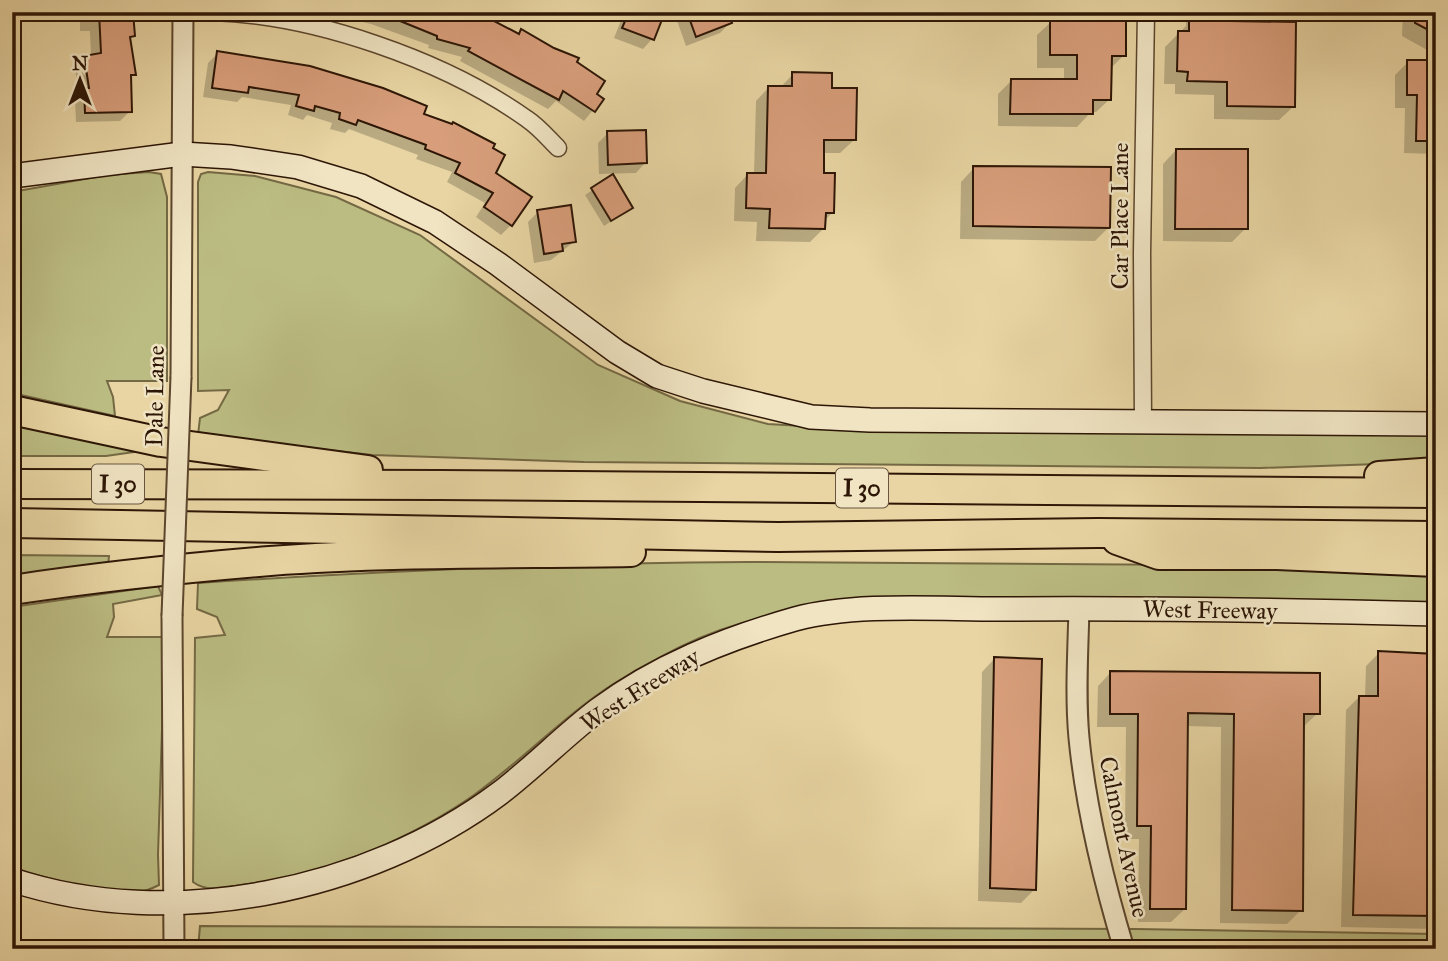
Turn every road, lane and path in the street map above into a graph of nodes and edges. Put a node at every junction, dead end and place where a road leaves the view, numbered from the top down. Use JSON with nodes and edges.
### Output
{"nodes":[{"id":1,"x":183,"y":12,"type":"edge"},
{"id":2,"x":213,"y":12,"type":"edge"},
{"id":3,"x":1146,"y":12,"type":"edge"},
{"id":4,"x":558,"y":148,"type":"dead end"},
{"id":5,"x":182,"y":154,"type":"junction"},
{"id":6,"x":12,"y":176,"type":"edge"},
{"id":7,"x":12,"y":410,"type":"edge"},
{"id":8,"x":1143,"y":421,"type":"junction"},
{"id":9,"x":1436,"y":424,"type":"edge"},
{"id":10,"x":12,"y":467,"type":"edge"},
{"id":11,"x":1436,"y":472,"type":"edge"},
{"id":12,"x":12,"y":484,"type":"edge"},
{"id":13,"x":223,"y":484,"type":"junction"},
{"id":14,"x":440,"y":485,"type":"junction"},
{"id":15,"x":1285,"y":491,"type":"junction"},
{"id":16,"x":1436,"y":493,"type":"edge"},
{"id":17,"x":12,"y":523,"type":"edge"},
{"id":18,"x":1098,"y":533,"type":"junction"},
{"id":19,"x":1436,"y":536,"type":"edge"},
{"id":20,"x":778,"y":537,"type":"junction"},
{"id":21,"x":1436,"y":562,"type":"edge"},
{"id":22,"x":12,"y":590,"type":"edge"},
{"id":23,"x":1079,"y":608,"type":"junction"},
{"id":24,"x":1436,"y":614,"type":"edge"},
{"id":25,"x":12,"y":880,"type":"edge"},
{"id":26,"x":175,"y":902,"type":"junction"},
{"id":27,"x":174,"y":949,"type":"edge"},
{"id":28,"x":1124,"y":949,"type":"edge"}],
"edges":[{"from":1,"to":5,"type":"street","name":"Dale Lane"},
{"from":2,"to":4,"type":"street"},
{"from":3,"to":8,"type":"street","name":"Car Place Lane"},
{"from":5,"to":6,"type":"main road"},
{"from":5,"to":8,"type":"main road"},
{"from":5,"to":26,"type":"street","name":"Dale Lane","bridge":true},
{"from":7,"to":14,"type":"highway"},
{"from":8,"to":9,"type":"main road"},
{"from":10,"to":13,"type":"highway"},
{"from":11,"to":15,"type":"highway"},
{"from":12,"to":13,"type":"highway","number":"I 30"},
{"from":13,"to":14,"type":"highway","number":"I 30"},
{"from":14,"to":15,"type":"highway","number":"I 30"},
{"from":15,"to":16,"type":"highway","number":"I 30"},
{"from":17,"to":20,"type":"highway","number":"I 30"},
{"from":18,"to":19,"type":"highway","number":"I 30"},
{"from":18,"to":20,"type":"highway","number":"I 30"},
{"from":18,"to":21,"type":"highway"},
{"from":20,"to":22,"type":"highway"},
{"from":23,"to":24,"type":"main road","name":"West Freeway"},
{"from":23,"to":26,"type":"main road","name":"West Freeway"},
{"from":23,"to":28,"type":"street","name":"Calmont Avenue"},
{"from":25,"to":26,"type":"main road","name":"West Freeway"},
{"from":26,"to":27,"type":"street","name":"Dale Lane"}]}
